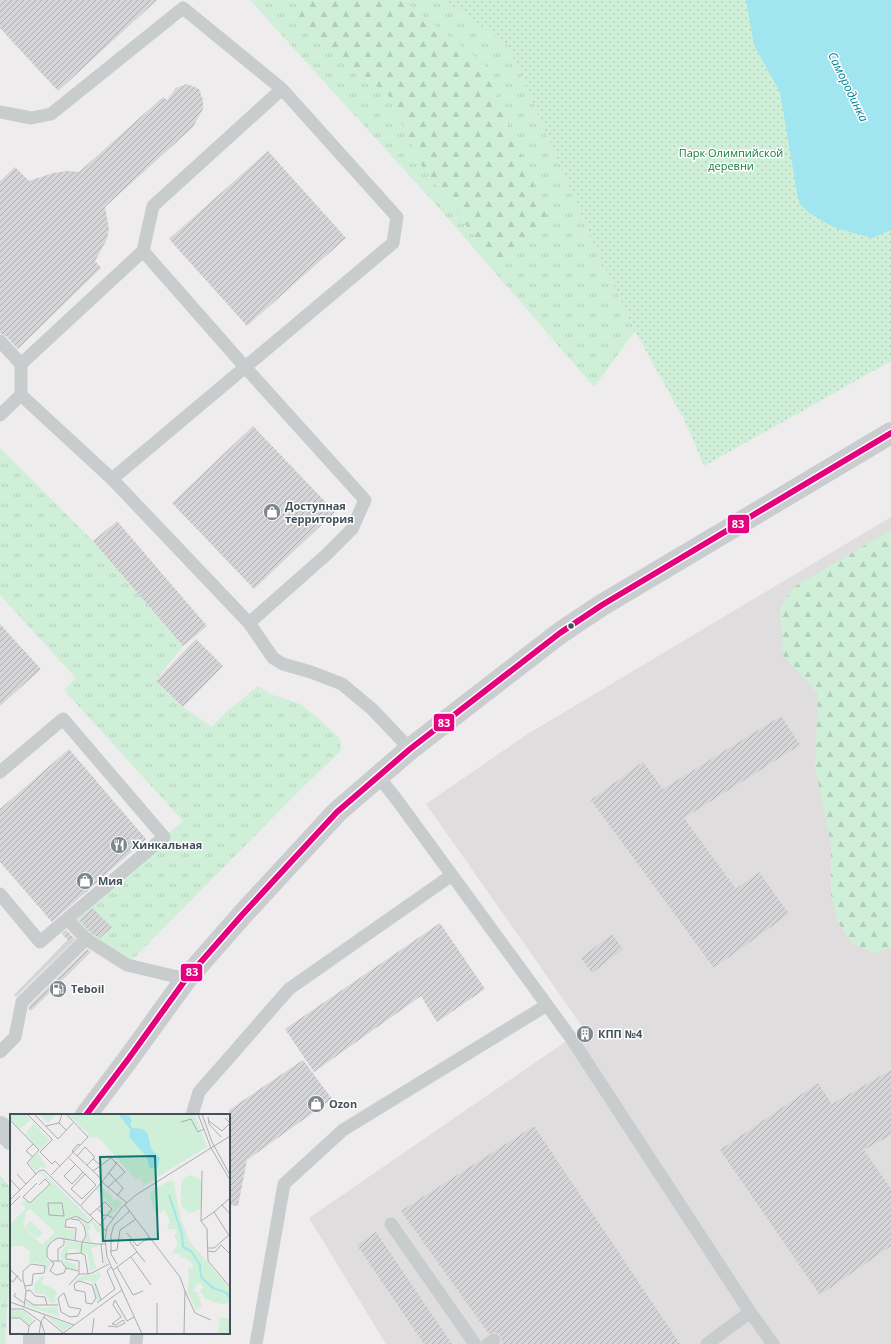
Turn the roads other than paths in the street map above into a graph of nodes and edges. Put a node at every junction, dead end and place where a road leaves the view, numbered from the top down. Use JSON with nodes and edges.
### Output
{"nodes":[{"id":1,"x":181,"y":4,"type":"edge"},
{"id":2,"x":282,"y":89,"type":"junction"},
{"id":3,"x":0,"y":112,"type":"edge"},
{"id":4,"x":143,"y":251,"type":"junction"},
{"id":5,"x":0,"y":341,"type":"edge"},
{"id":6,"x":21,"y":364,"type":"junction"},
{"id":7,"x":245,"y":367,"type":"junction"},
{"id":8,"x":21,"y":395,"type":"junction"},
{"id":9,"x":0,"y":415,"type":"edge"},
{"id":10,"x":891,"y":433,"type":"edge"},
{"id":11,"x":112,"y":479,"type":"junction"},
{"id":12,"x":249,"y":623,"type":"junction"},
{"id":13,"x":410,"y":749,"type":"junction"},
{"id":14,"x":0,"y":772,"type":"edge"},
{"id":15,"x":378,"y":776,"type":"junction"},
{"id":16,"x":452,"y":875,"type":"junction"},
{"id":17,"x":0,"y":894,"type":"edge"},
{"id":18,"x":67,"y":919,"type":"junction"},
{"id":19,"x":86,"y":939,"type":"junction"},
{"id":20,"x":186,"y":979,"type":"junction"},
{"id":21,"x":547,"y":1005,"type":"junction"},
{"id":22,"x":0,"y":1052,"type":"edge"},
{"id":23,"x":87,"y":1114,"type":"edge"},
{"id":24,"x":192,"y":1114,"type":"edge"},
{"id":25,"x":0,"y":1127,"type":"edge"},
{"id":26,"x":10,"y":1138,"type":"edge"},
{"id":27,"x":391,"y":1224,"type":"dead end"},
{"id":28,"x":750,"y":1312,"type":"junction"},
{"id":29,"x":137,"y":1334,"type":"edge"},
{"id":30,"x":136,"y":1344,"type":"edge"},
{"id":31,"x":256,"y":1344,"type":"edge"},
{"id":32,"x":475,"y":1344,"type":"edge"},
{"id":33,"x":707,"y":1344,"type":"edge"},
{"id":34,"x":773,"y":1344,"type":"edge"}],
"edges":[{"from":1,"to":2,"type":"lane"},
{"from":1,"to":3,"type":"lane"},
{"from":2,"to":4,"type":"lane"},
{"from":2,"to":7,"type":"lane"},
{"from":4,"to":6,"type":"lane"},
{"from":4,"to":7,"type":"lane"},
{"from":5,"to":6,"type":"lane"},
{"from":6,"to":8,"type":"lane"},
{"from":7,"to":11,"type":"lane"},
{"from":7,"to":12,"type":"lane"},
{"from":8,"to":9,"type":"lane"},
{"from":8,"to":11,"type":"lane"},
{"from":10,"to":13,"type":"street"},
{"from":11,"to":12,"type":"lane"},
{"from":12,"to":13,"type":"lane"},
{"from":13,"to":15,"type":"street"},
{"from":14,"to":18,"type":"lane"},
{"from":15,"to":16,"type":"lane"},
{"from":15,"to":20,"type":"street"},
{"from":16,"to":21,"type":"lane"},
{"from":16,"to":24,"type":"lane"},
{"from":17,"to":18,"type":"lane"},
{"from":18,"to":19,"type":"lane"},
{"from":19,"to":20,"type":"lane"},
{"from":19,"to":22,"type":"lane"},
{"from":20,"to":23,"type":"street"},
{"from":21,"to":28,"type":"lane"},
{"from":21,"to":31,"type":"lane"},
{"from":25,"to":26,"type":"street"},
{"from":27,"to":32,"type":"lane"},
{"from":28,"to":33,"type":"lane"},
{"from":28,"to":34,"type":"lane"},
{"from":29,"to":30,"type":"lane"}]}
